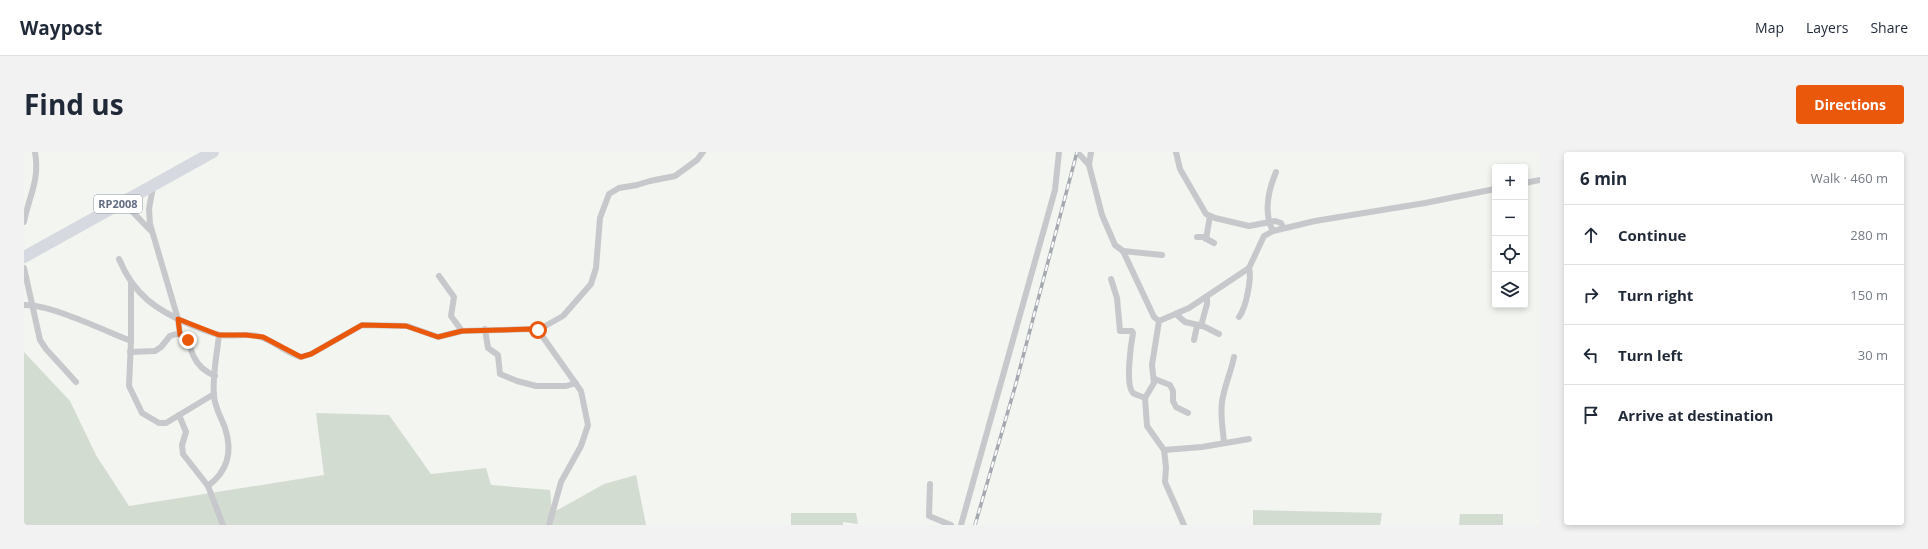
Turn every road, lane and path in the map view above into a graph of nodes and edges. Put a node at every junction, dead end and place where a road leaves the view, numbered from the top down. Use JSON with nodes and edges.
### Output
{"nodes":[{"id":1,"x":35,"y":152,"type":"edge"},
{"id":2,"x":213,"y":152,"type":"edge"},
{"id":3,"x":703,"y":152,"type":"edge"},
{"id":4,"x":1059,"y":152,"type":"edge"},
{"id":5,"x":1091,"y":152,"type":"edge"},
{"id":6,"x":1176,"y":152,"type":"edge"},
{"id":7,"x":1080,"y":155,"type":"dead end"},
{"id":8,"x":1089,"y":165,"type":"junction"},
{"id":9,"x":1276,"y":172,"type":"dead end"},
{"id":10,"x":1540,"y":180,"type":"edge"},
{"id":11,"x":1528,"y":182,"type":"edge"},
{"id":12,"x":154,"y":184,"type":"junction"},
{"id":13,"x":1492,"y":189,"type":"edge"},
{"id":14,"x":122,"y":202,"type":"junction"},
{"id":15,"x":1210,"y":216,"type":"junction"},
{"id":16,"x":1268,"y":221,"type":"junction"},
{"id":17,"x":24,"y":222,"type":"edge"},
{"id":18,"x":1283,"y":228,"type":"junction"},
{"id":19,"x":1273,"y":231,"type":"junction"},
{"id":20,"x":152,"y":232,"type":"junction"},
{"id":21,"x":1197,"y":237,"type":"dead end"},
{"id":22,"x":1206,"y":239,"type":"junction"},
{"id":23,"x":1214,"y":243,"type":"dead end"},
{"id":24,"x":1123,"y":251,"type":"junction"},
{"id":25,"x":1162,"y":255,"type":"dead end"},
{"id":26,"x":24,"y":257,"type":"edge"},
{"id":27,"x":118,"y":259,"type":"dead end"},
{"id":28,"x":24,"y":268,"type":"edge"},
{"id":29,"x":1249,"y":268,"type":"junction"},
{"id":30,"x":440,"y":276,"type":"dead end"},
{"id":31,"x":1111,"y":279,"type":"dead end"},
{"id":32,"x":131,"y":283,"type":"junction"},
{"id":33,"x":1207,"y":297,"type":"junction"},
{"id":34,"x":24,"y":305,"type":"edge"},
{"id":35,"x":32,"y":305,"type":"junction"},
{"id":36,"x":1176,"y":314,"type":"junction"},
{"id":37,"x":1240,"y":317,"type":"dead end"},
{"id":38,"x":178,"y":319,"type":"junction"},
{"id":39,"x":1159,"y":321,"type":"junction"},
{"id":40,"x":1199,"y":326,"type":"junction"},
{"id":41,"x":485,"y":329,"type":"junction"},
{"id":42,"x":538,"y":330,"type":"junction"},
{"id":43,"x":462,"y":331,"type":"junction"},
{"id":44,"x":1219,"y":334,"type":"dead end"},
{"id":45,"x":180,"y":335,"type":"junction"},
{"id":46,"x":219,"y":335,"type":"junction"},
{"id":47,"x":1194,"y":340,"type":"dead end"},
{"id":48,"x":131,"y":341,"type":"junction"},
{"id":49,"x":130,"y":352,"type":"junction"},
{"id":50,"x":1234,"y":357,"type":"dead end"},
{"id":51,"x":215,"y":376,"type":"junction"},
{"id":52,"x":1155,"y":379,"type":"junction"},
{"id":53,"x":76,"y":382,"type":"dead end"},
{"id":54,"x":576,"y":384,"type":"junction"},
{"id":55,"x":214,"y":394,"type":"junction"},
{"id":56,"x":1144,"y":398,"type":"junction"},
{"id":57,"x":1188,"y":413,"type":"dead end"},
{"id":58,"x":179,"y":415,"type":"junction"},
{"id":59,"x":1249,"y":439,"type":"dead end"},
{"id":60,"x":1224,"y":443,"type":"junction"},
{"id":61,"x":1164,"y":450,"type":"junction"},
{"id":62,"x":930,"y":484,"type":"dead end"},
{"id":63,"x":208,"y":486,"type":"junction"},
{"id":64,"x":223,"y":525,"type":"edge"},
{"id":65,"x":549,"y":525,"type":"edge"},
{"id":66,"x":951,"y":525,"type":"edge"},
{"id":67,"x":961,"y":525,"type":"edge"},
{"id":68,"x":1184,"y":525,"type":"edge"}],
"edges":[{"from":1,"to":17,"type":"street"},
{"from":2,"to":12,"type":"highway","number":"RP2008"},
{"from":3,"to":42,"type":"street"},
{"from":4,"to":67,"type":"street"},
{"from":5,"to":8,"type":"street"},
{"from":6,"to":15,"type":"street"},
{"from":7,"to":8,"type":"street"},
{"from":8,"to":24,"type":"street"},
{"from":9,"to":16,"type":"street"},
{"from":10,"to":11,"type":"street"},
{"from":12,"to":14,"type":"highway","number":"RP2008"},
{"from":12,"to":20,"type":"street"},
{"from":13,"to":18,"type":"street"},
{"from":14,"to":20,"type":"street"},
{"from":14,"to":26,"type":"highway","number":"RP2008"},
{"from":15,"to":16,"type":"street"},
{"from":15,"to":22,"type":"street"},
{"from":16,"to":18,"type":"street"},
{"from":16,"to":19,"type":"street"},
{"from":18,"to":19,"type":"street"},
{"from":19,"to":29,"type":"street"},
{"from":20,"to":38,"type":"street"},
{"from":21,"to":22,"type":"street"},
{"from":22,"to":23,"type":"street"},
{"from":24,"to":25,"type":"street"},
{"from":24,"to":39,"type":"street"},
{"from":27,"to":32,"type":"street"},
{"from":28,"to":35,"type":"street"},
{"from":29,"to":33,"type":"street"},
{"from":29,"to":37,"type":"street"},
{"from":30,"to":43,"type":"street"},
{"from":31,"to":56,"type":"street"},
{"from":32,"to":38,"type":"street"},
{"from":32,"to":48,"type":"street"},
{"from":33,"to":36,"type":"street"},
{"from":33,"to":40,"type":"street"},
{"from":34,"to":35,"type":"street"},
{"from":35,"to":48,"type":"street"},
{"from":35,"to":53,"type":"street"},
{"from":36,"to":39,"type":"street"},
{"from":36,"to":40,"type":"street"},
{"from":38,"to":45,"type":"street"},
{"from":38,"to":46,"type":"street"},
{"from":39,"to":52,"type":"street"},
{"from":40,"to":44,"type":"street"},
{"from":40,"to":47,"type":"street"},
{"from":41,"to":42,"type":"street"},
{"from":41,"to":43,"type":"street"},
{"from":41,"to":54,"type":"street"},
{"from":42,"to":54,"type":"street"},
{"from":43,"to":46,"type":"street"},
{"from":45,"to":49,"type":"street"},
{"from":45,"to":51,"type":"street"},
{"from":46,"to":51,"type":"street"},
{"from":48,"to":49,"type":"street"},
{"from":49,"to":58,"type":"street"},
{"from":50,"to":60,"type":"street"},
{"from":51,"to":55,"type":"street"},
{"from":52,"to":56,"type":"street"},
{"from":52,"to":57,"type":"street"},
{"from":54,"to":65,"type":"street"},
{"from":55,"to":58,"type":"street"},
{"from":55,"to":63,"type":"street"},
{"from":56,"to":61,"type":"street"},
{"from":58,"to":63,"type":"street"},
{"from":59,"to":60,"type":"street"},
{"from":60,"to":61,"type":"street"},
{"from":61,"to":68,"type":"street"},
{"from":62,"to":66,"type":"street"},
{"from":63,"to":64,"type":"street"}]}
